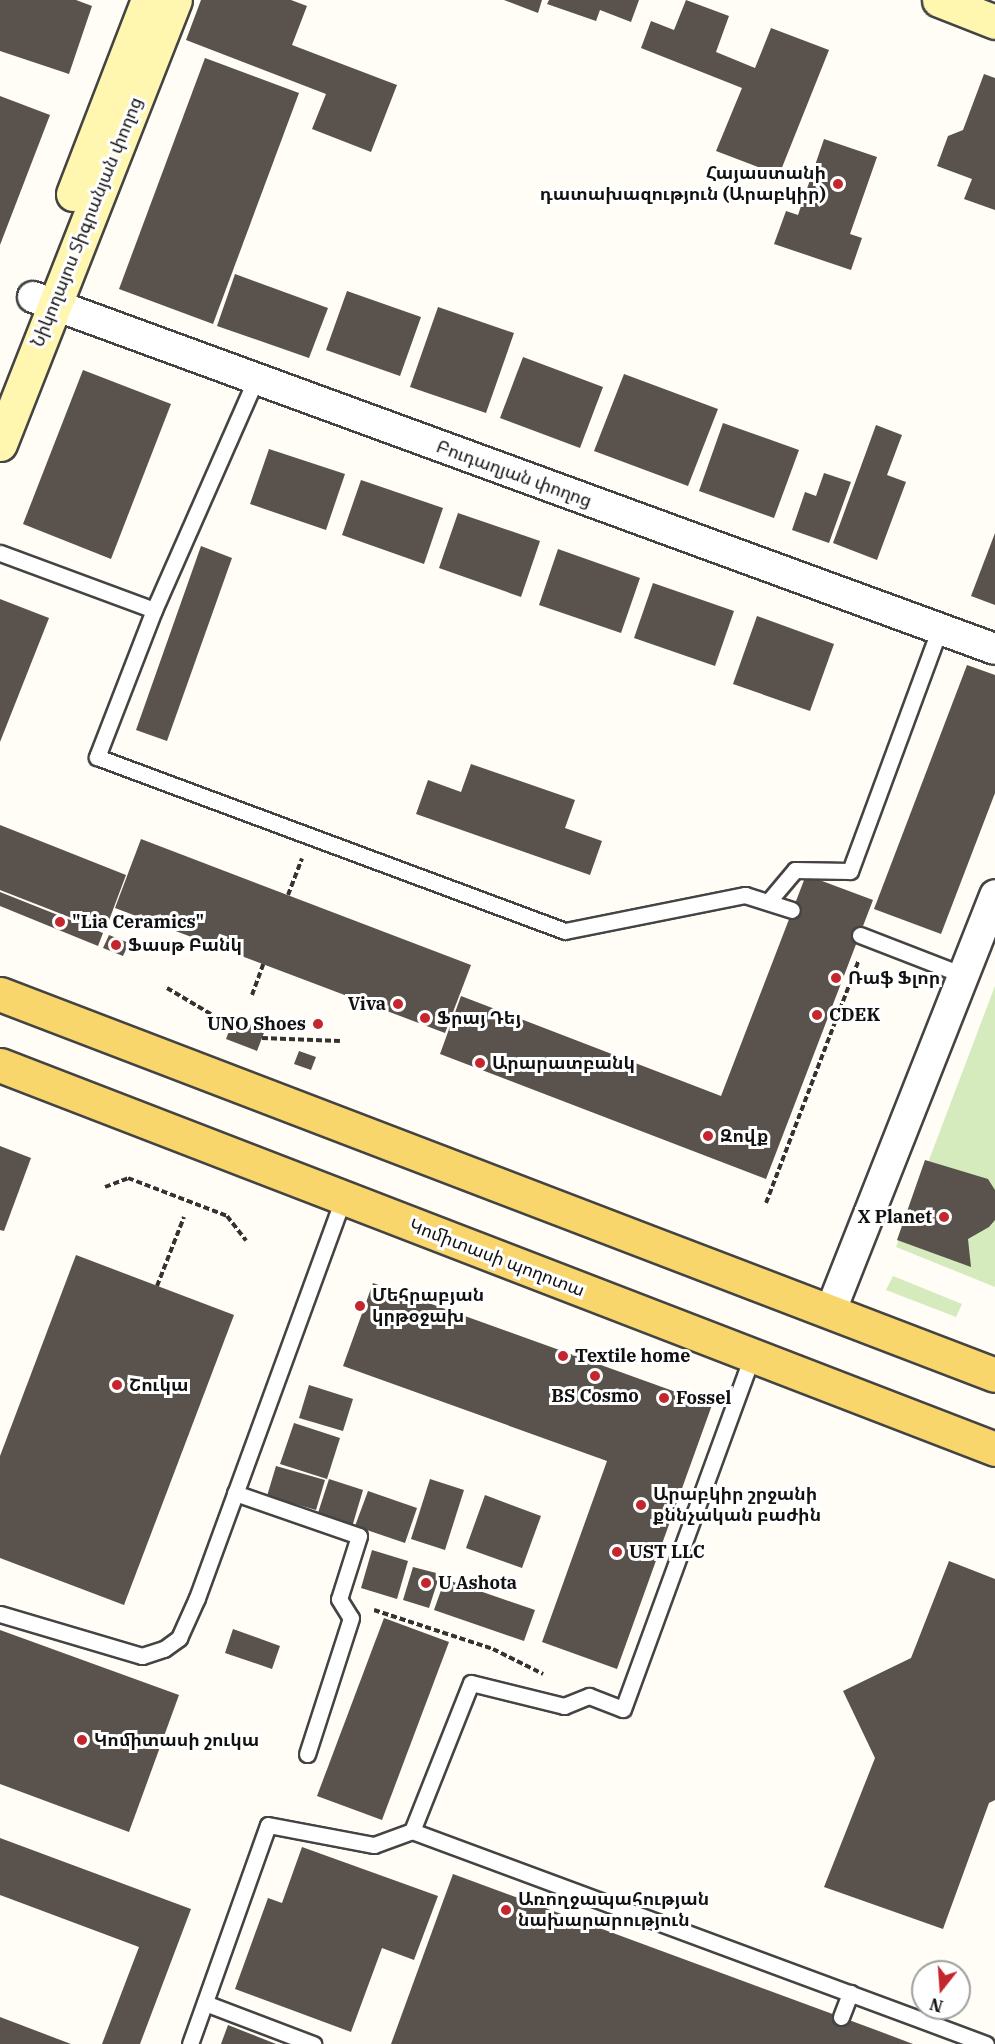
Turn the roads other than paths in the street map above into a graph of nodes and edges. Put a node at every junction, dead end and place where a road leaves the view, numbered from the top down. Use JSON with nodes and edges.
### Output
{"nodes":[{"id":1,"x":148,"y":0,"type":"edge"},
{"id":2,"x":175,"y":0,"type":"edge"},
{"id":3,"x":939,"y":0,"type":"edge"},
{"id":4,"x":995,"y":22,"type":"edge"},
{"id":5,"x":43,"y":301,"type":"junction"},
{"id":6,"x":255,"y":381,"type":"junction"},
{"id":7,"x":0,"y":382,"type":"edge"},
{"id":8,"x":0,"y":444,"type":"edge"},
{"id":9,"x":0,"y":553,"type":"edge"},
{"id":10,"x":154,"y":610,"type":"junction"},
{"id":11,"x":940,"y":628,"type":"junction"},
{"id":12,"x":995,"y":649,"type":"edge"},
{"id":13,"x":995,"y":895,"type":"edge"},
{"id":14,"x":768,"y":903,"type":"junction"},
{"id":15,"x":792,"y":910,"type":"dead end"},
{"id":16,"x":864,"y":936,"type":"road end"},
{"id":17,"x":963,"y":975,"type":"junction"},
{"id":18,"x":0,"y":994,"type":"edge"},
{"id":19,"x":0,"y":1065,"type":"edge"},
{"id":20,"x":343,"y":1198,"type":"junction"},
{"id":21,"x":831,"y":1310,"type":"junction"},
{"id":22,"x":752,"y":1356,"type":"junction"},
{"id":23,"x":995,"y":1375,"type":"edge"},
{"id":24,"x":995,"y":1449,"type":"edge"},
{"id":25,"x":235,"y":1493,"type":"junction"},
{"id":26,"x":0,"y":1614,"type":"edge"},
{"id":27,"x":307,"y":1754,"type":"dead end"},
{"id":28,"x":412,"y":1831,"type":"junction"},
{"id":29,"x":850,"y":1993,"type":"junction"},
{"id":30,"x":205,"y":2003,"type":"junction"},
{"id":31,"x":842,"y":2017,"type":"dead end"},
{"id":32,"x":190,"y":2044,"type":"edge"},
{"id":33,"x":313,"y":2044,"type":"edge"},
{"id":34,"x":986,"y":2044,"type":"edge"}],
"edges":[{"from":1,"to":5,"type":"street","name":"Նիկողայոս Տիգրանյան փողոց"},
{"from":2,"to":5,"type":"street","name":"Նիկողայոս Տիգրանյան փողոց"},
{"from":3,"to":4,"type":"street"},
{"from":5,"to":6,"type":"street","name":"Բուդաղյան փողոց"},
{"from":5,"to":7,"type":"street","name":"Նիկողայոս Տիգրանյան փողոց"},
{"from":5,"to":8,"type":"street","name":"Նիկողայոս Տիգրանյան փողոց"},
{"from":6,"to":10,"type":"lane"},
{"from":6,"to":11,"type":"street","name":"Բուդաղյան փողոց"},
{"from":9,"to":10,"type":"lane"},
{"from":10,"to":14,"type":"lane"},
{"from":11,"to":12,"type":"street","name":"Բուդաղյան փողոց"},
{"from":11,"to":14,"type":"lane"},
{"from":13,"to":17,"type":"street"},
{"from":14,"to":15,"type":"lane"},
{"from":16,"to":17,"type":"lane"},
{"from":17,"to":21,"type":"street"},
{"from":18,"to":21,"type":"main road"},
{"from":19,"to":20,"type":"main road","name":"Կոմիտասի պողոտա"},
{"from":20,"to":22,"type":"main road","name":"Կոմիտասի պողոտա"},
{"from":20,"to":25,"type":"lane"},
{"from":21,"to":23,"type":"main road"},
{"from":22,"to":24,"type":"main road","name":"Կոմիտասի պողոտա"},
{"from":22,"to":28,"type":"lane"},
{"from":25,"to":26,"type":"lane"},
{"from":25,"to":27,"type":"lane"},
{"from":28,"to":29,"type":"lane"},
{"from":28,"to":30,"type":"lane"},
{"from":29,"to":31,"type":"lane"},
{"from":29,"to":34,"type":"lane"},
{"from":30,"to":32,"type":"lane"},
{"from":30,"to":33,"type":"lane"}]}
